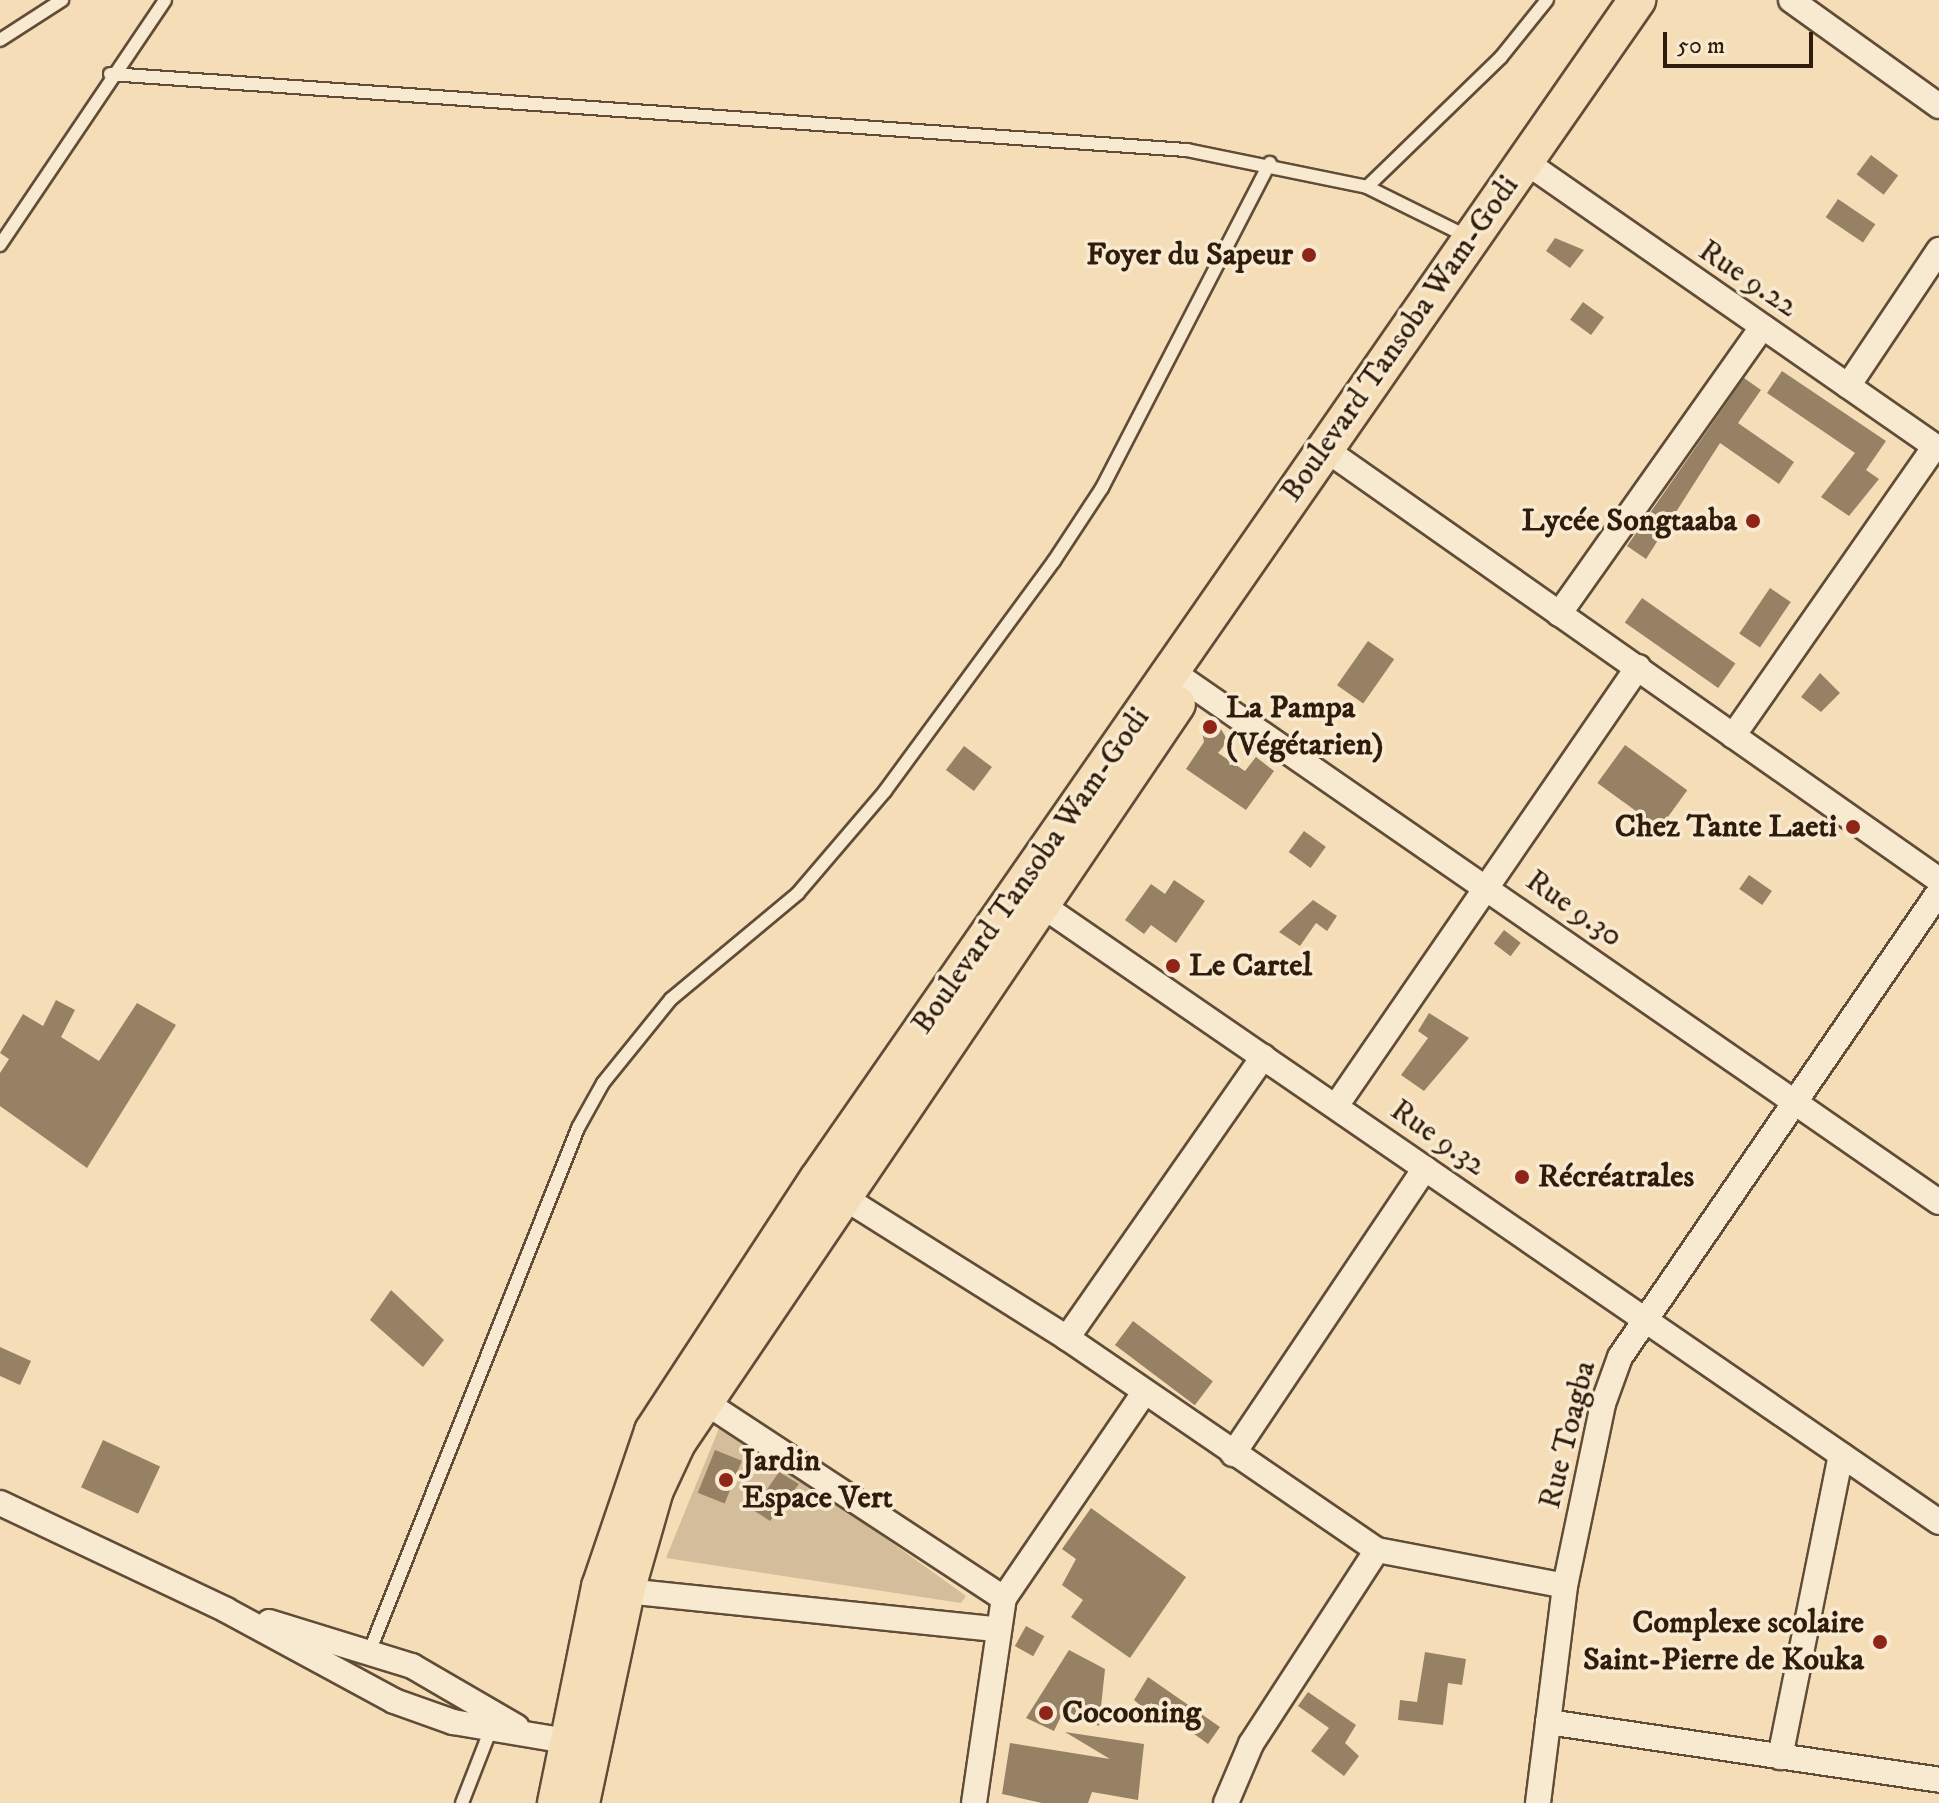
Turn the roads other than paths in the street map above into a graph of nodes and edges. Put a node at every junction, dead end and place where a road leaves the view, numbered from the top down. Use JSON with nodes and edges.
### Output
{"nodes":[{"id":1,"x":62,"y":0,"type":"edge"},
{"id":2,"x":165,"y":0,"type":"edge"},
{"id":3,"x":1547,"y":0,"type":"edge"},
{"id":4,"x":1637,"y":0,"type":"edge"},
{"id":5,"x":1662,"y":0,"type":"edge"},
{"id":6,"x":1791,"y":0,"type":"edge"},
{"id":7,"x":0,"y":40,"type":"edge"},
{"id":8,"x":110,"y":74,"type":"junction"},
{"id":9,"x":1939,"y":106,"type":"edge"},
{"id":10,"x":1270,"y":163,"type":"junction"},
{"id":11,"x":1533,"y":168,"type":"junction"},
{"id":12,"x":1367,"y":187,"type":"junction"},
{"id":13,"x":1472,"y":239,"type":"junction"},
{"id":14,"x":0,"y":245,"type":"edge"},
{"id":15,"x":1939,"y":250,"type":"edge"},
{"id":16,"x":1762,"y":327,"type":"junction"},
{"id":17,"x":1848,"y":386,"type":"junction"},
{"id":18,"x":1937,"y":447,"type":"edge"},
{"id":19,"x":1334,"y":456,"type":"junction"},
{"id":20,"x":1559,"y":614,"type":"junction"},
{"id":21,"x":1638,"y":667,"type":"junction"},
{"id":22,"x":1181,"y":676,"type":"junction"},
{"id":23,"x":1733,"y":736,"type":"junction"},
{"id":24,"x":1939,"y":880,"type":"edge"},
{"id":25,"x":1486,"y":887,"type":"junction"},
{"id":26,"x":1939,"y":892,"type":"edge"},
{"id":27,"x":1029,"y":896,"type":"junction"},
{"id":28,"x":1263,"y":1057,"type":"junction"},
{"id":29,"x":1792,"y":1100,"type":"junction"},
{"id":30,"x":1336,"y":1106,"type":"junction"},
{"id":31,"x":1425,"y":1168,"type":"junction"},
{"id":32,"x":840,"y":1195,"type":"junction"},
{"id":33,"x":1939,"y":1202,"type":"edge"},
{"id":34,"x":1641,"y":1317,"type":"junction"},
{"id":35,"x":1067,"y":1338,"type":"junction"},
{"id":36,"x":1144,"y":1393,"type":"junction"},
{"id":37,"x":702,"y":1400,"type":"junction"},
{"id":38,"x":1233,"y":1454,"type":"junction"},
{"id":39,"x":1841,"y":1455,"type":"junction"},
{"id":40,"x":0,"y":1503,"type":"edge"},
{"id":41,"x":1939,"y":1522,"type":"edge"},
{"id":42,"x":1377,"y":1550,"type":"junction"},
{"id":43,"x":1565,"y":1586,"type":"junction"},
{"id":44,"x":626,"y":1591,"type":"junction"},
{"id":45,"x":1004,"y":1598,"type":"junction"},
{"id":46,"x":226,"y":1610,"type":"junction"},
{"id":47,"x":995,"y":1629,"type":"junction"},
{"id":48,"x":370,"y":1650,"type":"junction"},
{"id":49,"x":493,"y":1722,"type":"junction"},
{"id":50,"x":1548,"y":1722,"type":"junction"},
{"id":51,"x":567,"y":1741,"type":"junction"},
{"id":52,"x":1780,"y":1757,"type":"junction"},
{"id":53,"x":1939,"y":1783,"type":"edge"},
{"id":54,"x":462,"y":1803,"type":"edge"},
{"id":55,"x":556,"y":1803,"type":"edge"},
{"id":56,"x":581,"y":1803,"type":"edge"},
{"id":57,"x":974,"y":1803,"type":"edge"},
{"id":58,"x":1226,"y":1803,"type":"edge"},
{"id":59,"x":1538,"y":1803,"type":"edge"},
{"id":60,"x":1936,"y":1803,"type":"edge"}],
"edges":[{"from":1,"to":7,"type":"lane"},
{"from":2,"to":8,"type":"lane"},
{"from":3,"to":12,"type":"lane"},
{"from":4,"to":11,"type":"main road","name":"Boulevard Tansoba Wam-Godi"},
{"from":5,"to":11,"type":"main road","name":"Boulevard Tansoba Wam-Godi"},
{"from":6,"to":9,"type":"street"},
{"from":8,"to":10,"type":"lane"},
{"from":8,"to":14,"type":"lane"},
{"from":10,"to":12,"type":"lane"},
{"from":10,"to":48,"type":"lane"},
{"from":11,"to":13,"type":"main road","name":"Boulevard Tansoba Wam-Godi"},
{"from":11,"to":16,"type":"street","name":"Rue 9.22"},
{"from":11,"to":19,"type":"main road","name":"Boulevard Tansoba Wam-Godi"},
{"from":12,"to":13,"type":"lane"},
{"from":13,"to":19,"type":"main road","name":"Boulevard Tansoba Wam-Godi"},
{"from":15,"to":17,"type":"street"},
{"from":16,"to":17,"type":"street","name":"Rue 9.22"},
{"from":16,"to":20,"type":"street"},
{"from":17,"to":18,"type":"street","name":"Rue 9.22"},
{"from":18,"to":23,"type":"street"},
{"from":19,"to":20,"type":"street"},
{"from":19,"to":22,"type":"main road","name":"Boulevard Tansoba Wam-Godi"},
{"from":20,"to":21,"type":"street"},
{"from":21,"to":23,"type":"street"},
{"from":21,"to":25,"type":"street"},
{"from":22,"to":25,"type":"street","name":"Rue 9.30"},
{"from":22,"to":27,"type":"main road","name":"Boulevard Tansoba Wam-Godi"},
{"from":23,"to":24,"type":"street"},
{"from":25,"to":29,"type":"street","name":"Rue 9.30"},
{"from":25,"to":30,"type":"street"},
{"from":26,"to":29,"type":"street","name":"Rue Toagba"},
{"from":27,"to":28,"type":"street","name":"Rue 9.32"},
{"from":27,"to":32,"type":"main road","name":"Boulevard Tansoba Wam-Godi"},
{"from":27,"to":51,"type":"main road","name":"Boulevard Tansoba Wam-Godi"},
{"from":28,"to":30,"type":"street","name":"Rue 9.32"},
{"from":28,"to":35,"type":"street"},
{"from":29,"to":33,"type":"street","name":"Rue 9.30"},
{"from":29,"to":34,"type":"street","name":"Rue Toagba"},
{"from":30,"to":31,"type":"street","name":"Rue 9.32"},
{"from":31,"to":34,"type":"street","name":"Rue 9.32"},
{"from":31,"to":38,"type":"street"},
{"from":32,"to":35,"type":"street"},
{"from":32,"to":37,"type":"main road","name":"Boulevard Tansoba Wam-Godi"},
{"from":34,"to":39,"type":"street","name":"Rue 9.32"},
{"from":34,"to":43,"type":"street","name":"Rue Toagba"},
{"from":35,"to":36,"type":"street"},
{"from":36,"to":38,"type":"street"},
{"from":36,"to":45,"type":"street"},
{"from":37,"to":44,"type":"main road","name":"Boulevard Tansoba Wam-Godi"},
{"from":37,"to":45,"type":"street"},
{"from":38,"to":42,"type":"street"},
{"from":39,"to":41,"type":"street","name":"Rue 9.32"},
{"from":39,"to":52,"type":"street"},
{"from":40,"to":46,"type":"street"},
{"from":42,"to":43,"type":"street"},
{"from":42,"to":58,"type":"street"},
{"from":43,"to":50,"type":"street","name":"Rue Toagba"},
{"from":44,"to":47,"type":"street"},
{"from":44,"to":56,"type":"main road","name":"Boulevard Tansoba Wam-Godi"},
{"from":45,"to":47,"type":"street"},
{"from":46,"to":48,"type":"street"},
{"from":46,"to":49,"type":"street"},
{"from":47,"to":57,"type":"street"},
{"from":48,"to":49,"type":"street"},
{"from":49,"to":51,"type":"street"},
{"from":49,"to":54,"type":"lane"},
{"from":50,"to":52,"type":"street"},
{"from":50,"to":59,"type":"street","name":"Rue Toagba"},
{"from":51,"to":55,"type":"main road","name":"Boulevard Tansoba Wam-Godi"},
{"from":52,"to":53,"type":"street"},
{"from":53,"to":60,"type":"street"}]}
